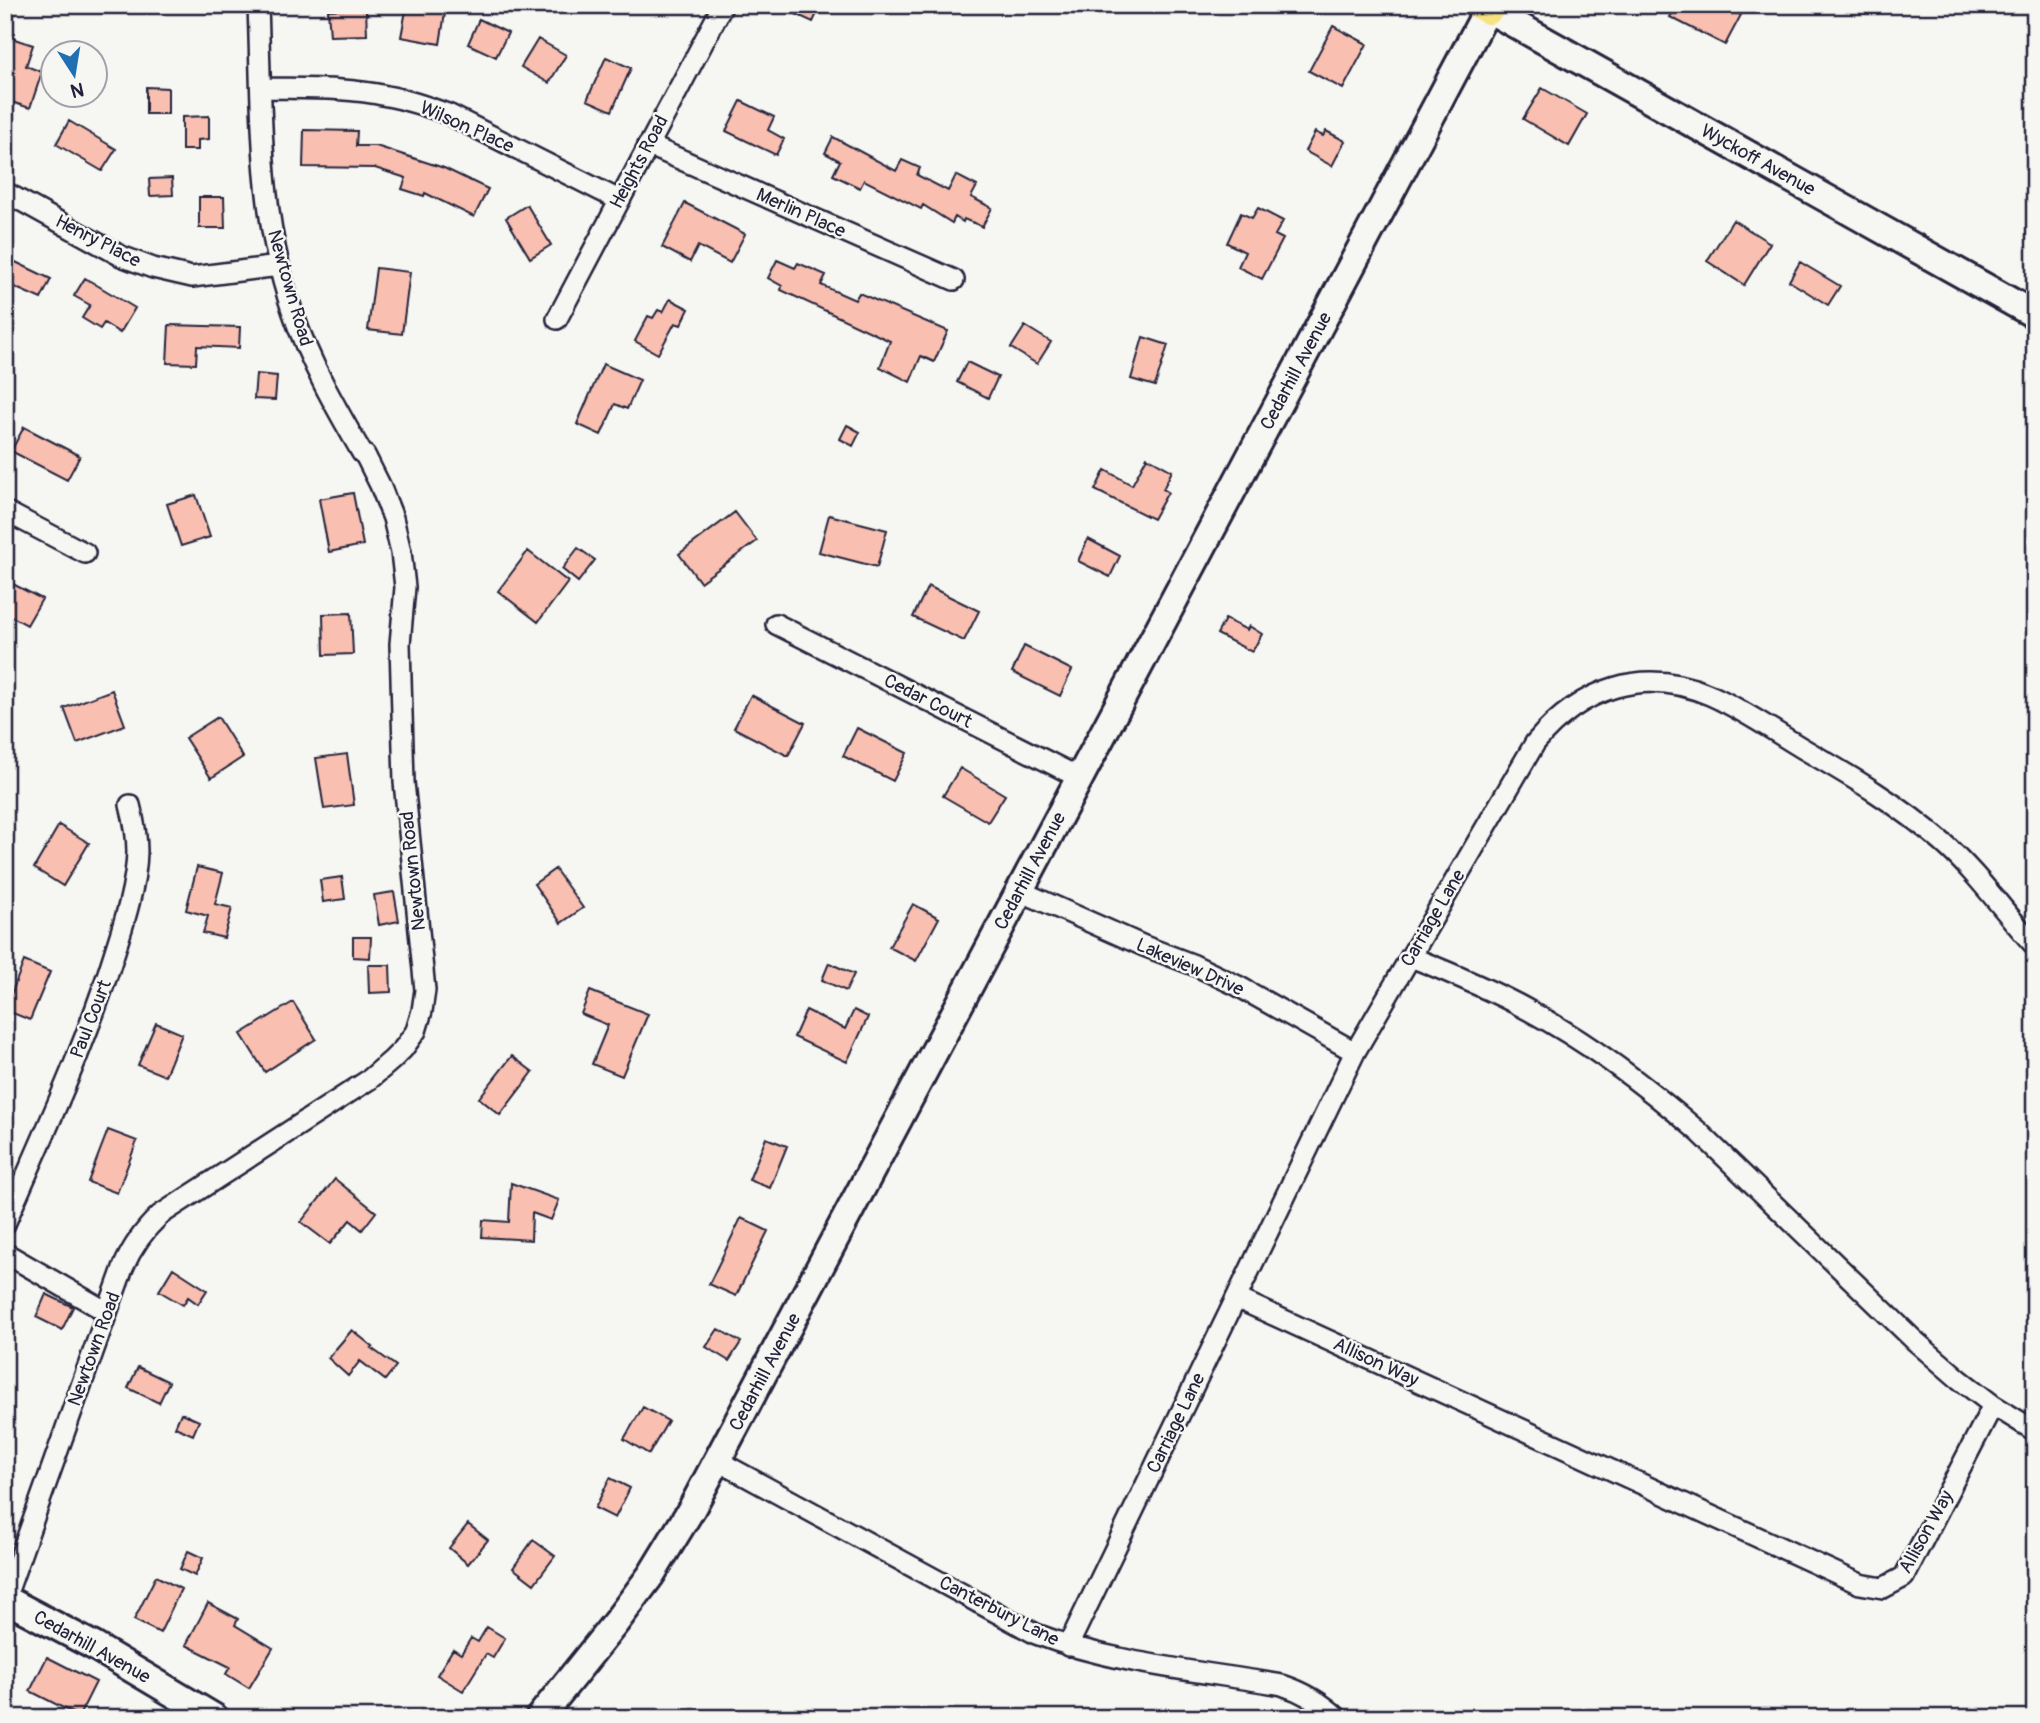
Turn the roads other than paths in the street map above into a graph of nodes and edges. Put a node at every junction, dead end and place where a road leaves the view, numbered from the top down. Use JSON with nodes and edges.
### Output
{"nodes":[{"id":1,"x":258,"y":5,"type":"edge"},
{"id":2,"x":723,"y":5,"type":"edge"},
{"id":3,"x":1487,"y":7,"type":"edge"},
{"id":4,"x":261,"y":88,"type":"junction"},
{"id":5,"x":648,"y":145,"type":"junction"},
{"id":6,"x":5,"y":192,"type":"edge"},
{"id":7,"x":619,"y":200,"type":"junction"},
{"id":8,"x":279,"y":267,"type":"junction"},
{"id":9,"x":954,"y":280,"type":"dead end"},
{"id":10,"x":2035,"y":315,"type":"edge"},
{"id":11,"x":557,"y":320,"type":"dead end"},
{"id":12,"x":5,"y":511,"type":"edge"},
{"id":13,"x":85,"y":553,"type":"dead end"},
{"id":14,"x":776,"y":624,"type":"dead end"},
{"id":15,"x":1080,"y":778,"type":"junction"},
{"id":16,"x":130,"y":805,"type":"dead end"},
{"id":17,"x":1020,"y":891,"type":"junction"},
{"id":18,"x":2035,"y":946,"type":"edge"},
{"id":19,"x":1410,"y":957,"type":"junction"},
{"id":20,"x":1355,"y":1052,"type":"junction"},
{"id":21,"x":5,"y":1224,"type":"edge"},
{"id":22,"x":5,"y":1253,"type":"edge"},
{"id":23,"x":1236,"y":1298,"type":"junction"},
{"id":24,"x":107,"y":1312,"type":"junction"},
{"id":25,"x":1993,"y":1405,"type":"junction"},
{"id":26,"x":2035,"y":1431,"type":"edge"},
{"id":27,"x":718,"y":1461,"type":"junction"},
{"id":28,"x":5,"y":1599,"type":"edge"},
{"id":29,"x":1068,"y":1646,"type":"junction"},
{"id":30,"x":215,"y":1718,"type":"edge"},
{"id":31,"x":539,"y":1718,"type":"edge"},
{"id":32,"x":1338,"y":1718,"type":"edge"}],
"edges":[{"from":1,"to":4,"type":"street","name":"Newtown Road"},
{"from":2,"to":5,"type":"street","name":"Heights Road"},
{"from":3,"to":10,"type":"street","name":"Wyckoff Avenue"},
{"from":3,"to":15,"type":"street","name":"Cedarhill Avenue"},
{"from":4,"to":7,"type":"street","name":"Wilson Place"},
{"from":4,"to":8,"type":"street","name":"Newtown Road"},
{"from":5,"to":7,"type":"street","name":"Heights Road"},
{"from":5,"to":9,"type":"street","name":"Merlin Place"},
{"from":6,"to":8,"type":"street","name":"Henry Place"},
{"from":7,"to":11,"type":"street","name":"Heights Road"},
{"from":8,"to":24,"type":"street","name":"Newtown Road"},
{"from":12,"to":13,"type":"street"},
{"from":14,"to":15,"type":"street","name":"Cedar Court"},
{"from":15,"to":17,"type":"street","name":"Cedarhill Avenue"},
{"from":16,"to":21,"type":"street","name":"Paul Court"},
{"from":17,"to":20,"type":"street","name":"Lakeview Drive"},
{"from":17,"to":27,"type":"street","name":"Cedarhill Avenue"},
{"from":18,"to":19,"type":"street","name":"Carriage Lane"},
{"from":19,"to":20,"type":"street","name":"Carriage Lane"},
{"from":19,"to":25,"type":"street"},
{"from":20,"to":23,"type":"street","name":"Carriage Lane"},
{"from":22,"to":24,"type":"street"},
{"from":23,"to":25,"type":"street","name":"Allison Way"},
{"from":23,"to":29,"type":"street","name":"Carriage Lane"},
{"from":24,"to":28,"type":"street","name":"Newtown Road"},
{"from":25,"to":26,"type":"street"},
{"from":27,"to":29,"type":"street","name":"Canterbury Lane"},
{"from":27,"to":31,"type":"street","name":"Cedarhill Avenue"},
{"from":28,"to":30,"type":"street","name":"Cedarhill Avenue"},
{"from":29,"to":32,"type":"street","name":"Canterbury Lane"}]}
